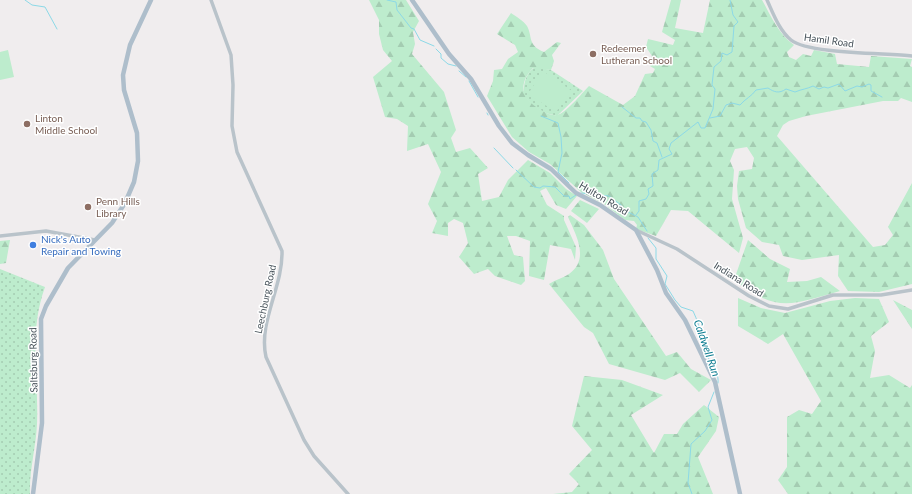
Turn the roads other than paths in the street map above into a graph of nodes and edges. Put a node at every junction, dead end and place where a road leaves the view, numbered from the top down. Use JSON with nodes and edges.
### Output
{"nodes":[{"id":1,"x":151,"y":0,"type":"edge"},
{"id":2,"x":211,"y":0,"type":"edge"},
{"id":3,"x":412,"y":0,"type":"edge"},
{"id":4,"x":767,"y":0,"type":"edge"},
{"id":5,"x":912,"y":56,"type":"edge"},
{"id":6,"x":636,"y":230,"type":"junction"},
{"id":7,"x":0,"y":236,"type":"edge"},
{"id":8,"x":96,"y":240,"type":"junction"},
{"id":9,"x":912,"y":290,"type":"edge"},
{"id":10,"x":33,"y":494,"type":"edge"},
{"id":11,"x":348,"y":494,"type":"edge"},
{"id":12,"x":740,"y":494,"type":"edge"}],
"edges":[{"from":1,"to":8,"type":"main road","name":"Saltsburg Road"},
{"from":2,"to":11,"type":"street","name":"Leechburg Road"},
{"from":3,"to":6,"type":"main road","name":"Hulton Road"},
{"from":4,"to":5,"type":"street","name":"Hamil Road"},
{"from":6,"to":9,"type":"street","name":"Indiana Road"},
{"from":6,"to":12,"type":"main road","name":"Hulton Road"},
{"from":7,"to":8,"type":"street"},
{"from":8,"to":10,"type":"main road","name":"Saltsburg Road"}]}
